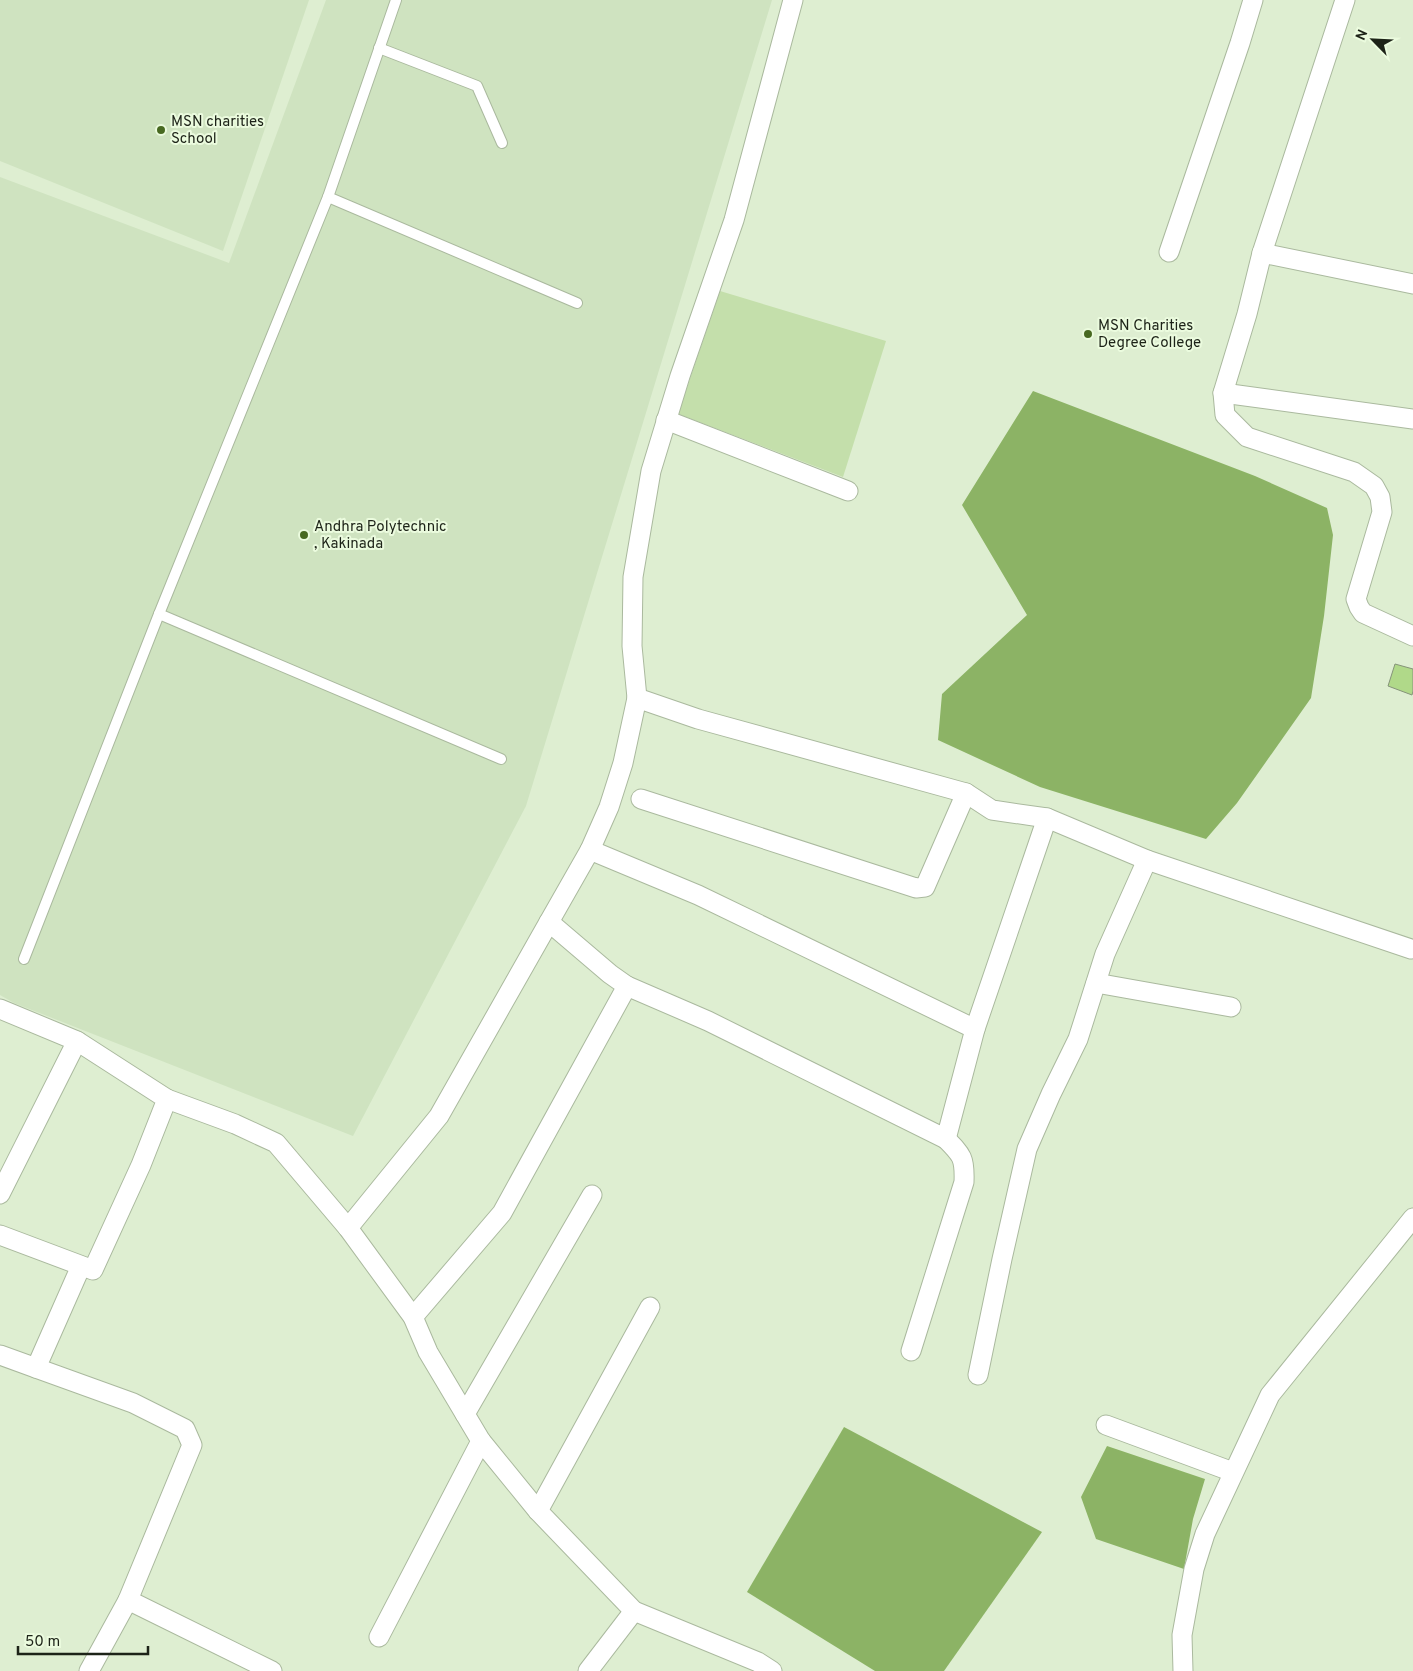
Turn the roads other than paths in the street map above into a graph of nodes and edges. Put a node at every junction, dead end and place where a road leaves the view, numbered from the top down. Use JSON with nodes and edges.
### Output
{"nodes":[{"id":1,"x":396,"y":0,"type":"edge"},
{"id":2,"x":793,"y":0,"type":"edge"},
{"id":3,"x":1253,"y":0,"type":"edge"},
{"id":4,"x":1345,"y":0,"type":"edge"},
{"id":5,"x":379,"y":48,"type":"junction"},
{"id":6,"x":502,"y":143,"type":"dead end"},
{"id":7,"x":328,"y":197,"type":"junction"},
{"id":8,"x":1169,"y":252,"type":"dead end"},
{"id":9,"x":1262,"y":253,"type":"junction"},
{"id":10,"x":1413,"y":284,"type":"edge"},
{"id":11,"x":577,"y":303,"type":"dead end"},
{"id":12,"x":1223,"y":393,"type":"junction"},
{"id":13,"x":666,"y":420,"type":"junction"},
{"id":14,"x":1413,"y":420,"type":"edge"},
{"id":15,"x":848,"y":491,"type":"dead end"},
{"id":16,"x":159,"y":614,"type":"junction"},
{"id":17,"x":1413,"y":636,"type":"edge"},
{"id":18,"x":637,"y":698,"type":"junction"},
{"id":19,"x":501,"y":759,"type":"dead end"},
{"id":20,"x":966,"y":793,"type":"junction"},
{"id":21,"x":642,"y":799,"type":"dead end"},
{"id":22,"x":1047,"y":818,"type":"junction"},
{"id":23,"x":590,"y":850,"type":"junction"},
{"id":24,"x":1147,"y":860,"type":"junction"},
{"id":25,"x":549,"y":922,"type":"junction"},
{"id":26,"x":1412,"y":946,"type":"edge"},
{"id":27,"x":24,"y":959,"type":"dead end"},
{"id":28,"x":1096,"y":983,"type":"junction"},
{"id":29,"x":627,"y":986,"type":"junction"},
{"id":30,"x":1231,"y":1007,"type":"dead end"},
{"id":31,"x":0,"y":1009,"type":"edge"},
{"id":32,"x":975,"y":1029,"type":"junction"},
{"id":33,"x":77,"y":1041,"type":"junction"},
{"id":34,"x":167,"y":1099,"type":"junction"},
{"id":35,"x":946,"y":1139,"type":"junction"},
{"id":36,"x":0,"y":1194,"type":"edge"},
{"id":37,"x":592,"y":1195,"type":"dead end"},
{"id":38,"x":1413,"y":1218,"type":"edge"},
{"id":39,"x":348,"y":1228,"type":"junction"},
{"id":40,"x":0,"y":1235,"type":"edge"},
{"id":41,"x":81,"y":1266,"type":"junction"},
{"id":42,"x":650,"y":1307,"type":"dead end"},
{"id":43,"x":413,"y":1317,"type":"junction"},
{"id":44,"x":910,"y":1351,"type":"dead end"},
{"id":45,"x":0,"y":1355,"type":"edge"},
{"id":46,"x":36,"y":1368,"type":"junction"},
{"id":47,"x":978,"y":1375,"type":"dead end"},
{"id":48,"x":465,"y":1414,"type":"junction"},
{"id":49,"x":1106,"y":1426,"type":"dead end"},
{"id":50,"x":481,"y":1441,"type":"junction"},
{"id":51,"x":1234,"y":1472,"type":"junction"},
{"id":52,"x":538,"y":1511,"type":"junction"},
{"id":53,"x":128,"y":1600,"type":"junction"},
{"id":54,"x":634,"y":1611,"type":"junction"},
{"id":55,"x":379,"y":1637,"type":"dead end"},
{"id":56,"x":250,"y":1666,"type":"edge"},
{"id":57,"x":89,"y":1671,"type":"edge"},
{"id":58,"x":272,"y":1671,"type":"edge"},
{"id":59,"x":588,"y":1671,"type":"edge"},
{"id":60,"x":772,"y":1671,"type":"edge"},
{"id":61,"x":1183,"y":1671,"type":"edge"}],
"edges":[{"from":1,"to":5,"type":"lane"},
{"from":2,"to":13,"type":"street"},
{"from":3,"to":8,"type":"street"},
{"from":4,"to":9,"type":"street"},
{"from":5,"to":6,"type":"lane"},
{"from":5,"to":7,"type":"lane"},
{"from":7,"to":11,"type":"lane"},
{"from":7,"to":16,"type":"lane"},
{"from":9,"to":10,"type":"street"},
{"from":9,"to":12,"type":"street"},
{"from":12,"to":14,"type":"street"},
{"from":12,"to":17,"type":"street"},
{"from":13,"to":15,"type":"street"},
{"from":13,"to":18,"type":"street"},
{"from":16,"to":19,"type":"lane"},
{"from":16,"to":27,"type":"lane"},
{"from":18,"to":20,"type":"street"},
{"from":18,"to":23,"type":"street"},
{"from":20,"to":21,"type":"street"},
{"from":20,"to":22,"type":"street"},
{"from":22,"to":24,"type":"street"},
{"from":22,"to":32,"type":"street"},
{"from":23,"to":25,"type":"street"},
{"from":23,"to":32,"type":"street"},
{"from":24,"to":26,"type":"street"},
{"from":24,"to":28,"type":"street"},
{"from":25,"to":29,"type":"street"},
{"from":25,"to":39,"type":"street"},
{"from":28,"to":30,"type":"street"},
{"from":28,"to":47,"type":"street"},
{"from":29,"to":35,"type":"street"},
{"from":29,"to":43,"type":"street"},
{"from":31,"to":33,"type":"street"},
{"from":32,"to":35,"type":"street"},
{"from":33,"to":34,"type":"street"},
{"from":33,"to":36,"type":"street"},
{"from":34,"to":39,"type":"street"},
{"from":34,"to":41,"type":"street"},
{"from":35,"to":44,"type":"street"},
{"from":37,"to":48,"type":"street"},
{"from":38,"to":51,"type":"street"},
{"from":39,"to":43,"type":"street"},
{"from":40,"to":41,"type":"street"},
{"from":41,"to":46,"type":"street"},
{"from":42,"to":52,"type":"street"},
{"from":43,"to":48,"type":"street"},
{"from":45,"to":46,"type":"street"},
{"from":46,"to":53,"type":"street"},
{"from":48,"to":50,"type":"street"},
{"from":49,"to":51,"type":"street"},
{"from":50,"to":52,"type":"street"},
{"from":50,"to":55,"type":"street"},
{"from":51,"to":61,"type":"street"},
{"from":52,"to":54,"type":"street"},
{"from":53,"to":56,"type":"street"},
{"from":53,"to":57,"type":"street"},
{"from":54,"to":59,"type":"street"},
{"from":54,"to":60,"type":"street"},
{"from":56,"to":58,"type":"street"}]}
